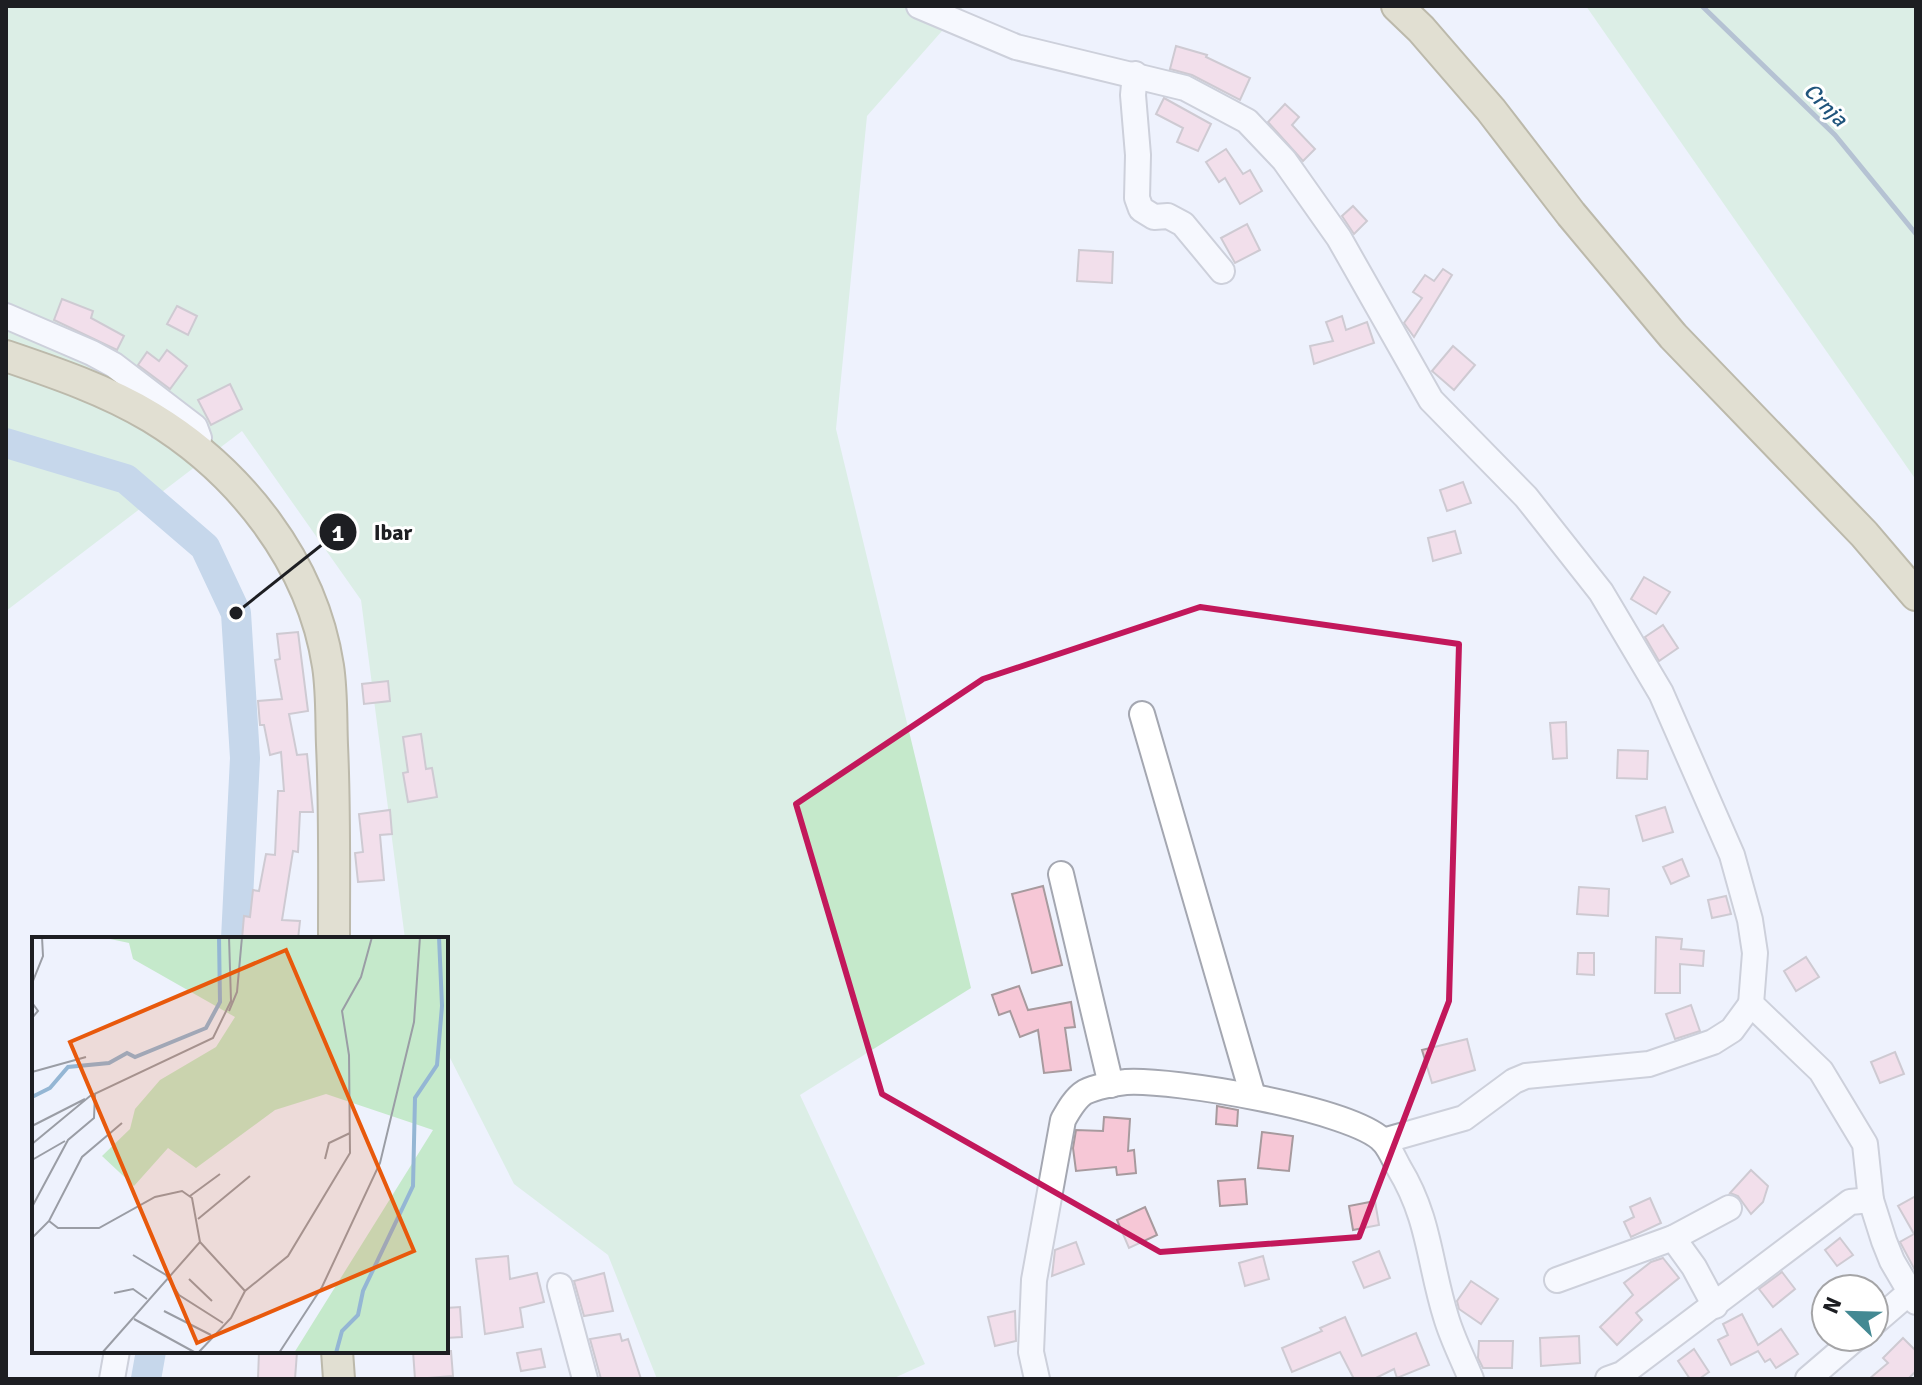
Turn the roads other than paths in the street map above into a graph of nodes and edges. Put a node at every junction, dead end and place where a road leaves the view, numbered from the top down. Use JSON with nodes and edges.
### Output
{"nodes":[{"id":1,"x":919,"y":6,"type":"edge"},
{"id":2,"x":1397,"y":6,"type":"edge"},
{"id":3,"x":1135,"y":74,"type":"junction"},
{"id":4,"x":1222,"y":271,"type":"dead end"},
{"id":5,"x":6,"y":316,"type":"edge"},
{"id":6,"x":6,"y":356,"type":"edge"},
{"id":7,"x":195,"y":448,"type":"junction"},
{"id":8,"x":1916,"y":595,"type":"edge"},
{"id":9,"x":1142,"y":714,"type":"dead end"},
{"id":10,"x":1061,"y":874,"type":"dead end"},
{"id":11,"x":334,"y":937,"type":"edge"},
{"id":12,"x":1751,"y":1004,"type":"junction"},
{"id":13,"x":1111,"y":1085,"type":"junction"},
{"id":14,"x":1253,"y":1096,"type":"junction"},
{"id":15,"x":1383,"y":1141,"type":"junction"},
{"id":16,"x":1871,"y":1200,"type":"junction"},
{"id":17,"x":1729,"y":1208,"type":"dead end"},
{"id":18,"x":1673,"y":1238,"type":"junction"},
{"id":19,"x":1557,"y":1280,"type":"dead end"},
{"id":20,"x":560,"y":1286,"type":"dead end"},
{"id":21,"x":1913,"y":1297,"type":"edge"},
{"id":22,"x":1715,"y":1306,"type":"junction"},
{"id":23,"x":1890,"y":1312,"type":"edge"},
{"id":24,"x":117,"y":1353,"type":"edge"},
{"id":25,"x":1838,"y":1353,"type":"edge"},
{"id":26,"x":112,"y":1379,"type":"edge"},
{"id":27,"x":585,"y":1379,"type":"edge"},
{"id":28,"x":1037,"y":1379,"type":"edge"},
{"id":29,"x":1471,"y":1379,"type":"edge"},
{"id":30,"x":1608,"y":1379,"type":"edge"},
{"id":31,"x":1808,"y":1379,"type":"edge"}],
"edges":[{"from":1,"to":3,"type":"street"},
{"from":2,"to":8,"type":"main road"},
{"from":3,"to":4,"type":"street"},
{"from":3,"to":12,"type":"street"},
{"from":5,"to":7,"type":"street"},
{"from":6,"to":7,"type":"main road"},
{"from":7,"to":11,"type":"main road"},
{"from":9,"to":14,"type":"street"},
{"from":10,"to":13,"type":"street"},
{"from":12,"to":15,"type":"street"},
{"from":12,"to":16,"type":"street"},
{"from":13,"to":14,"type":"street"},
{"from":13,"to":28,"type":"street"},
{"from":14,"to":15,"type":"street"},
{"from":15,"to":29,"type":"street"},
{"from":16,"to":21,"type":"street"},
{"from":16,"to":22,"type":"street"},
{"from":17,"to":18,"type":"street"},
{"from":18,"to":19,"type":"street"},
{"from":18,"to":22,"type":"street"},
{"from":20,"to":27,"type":"street"},
{"from":21,"to":23,"type":"street"},
{"from":22,"to":30,"type":"street"},
{"from":24,"to":26,"type":"street"},
{"from":25,"to":31,"type":"street"}]}
